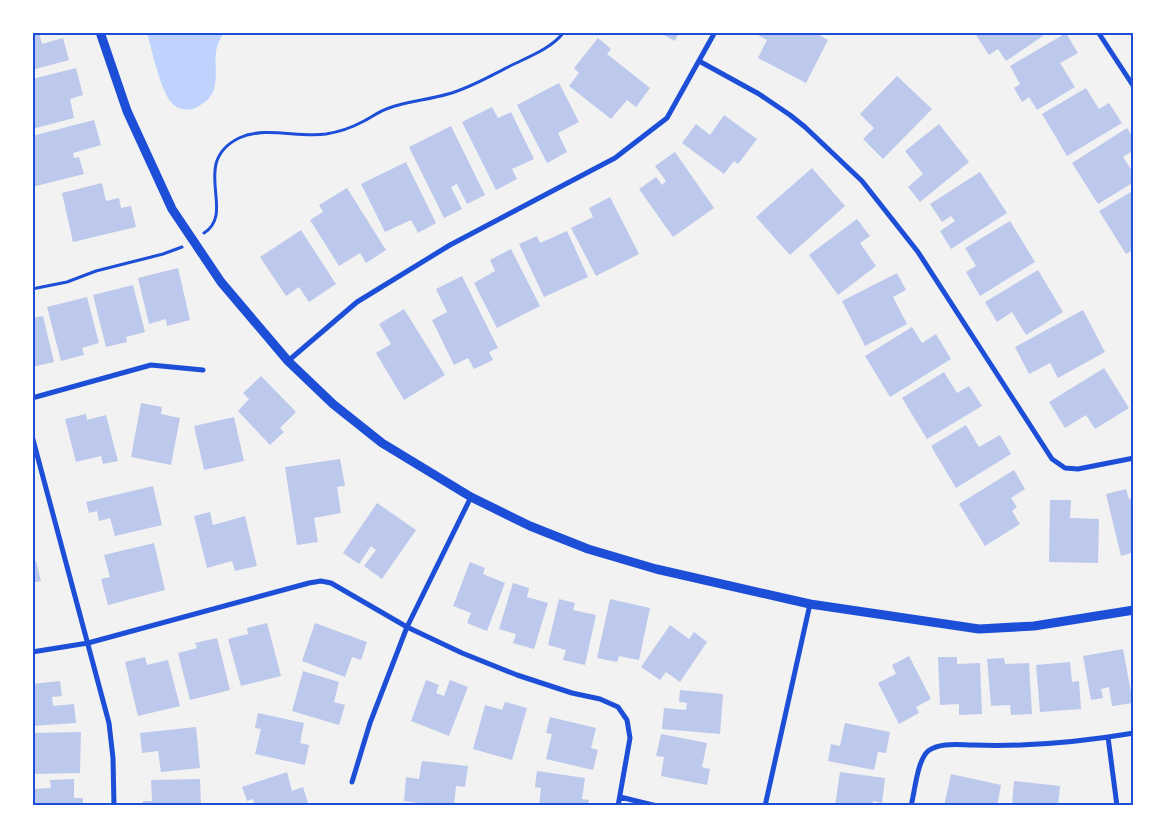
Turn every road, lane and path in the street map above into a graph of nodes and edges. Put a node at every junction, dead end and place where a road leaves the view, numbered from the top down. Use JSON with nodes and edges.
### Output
{"nodes":[{"id":1,"x":100,"y":32,"type":"edge"},
{"id":2,"x":564,"y":32,"type":"edge"},
{"id":3,"x":715,"y":32,"type":"edge"},
{"id":4,"x":1098,"y":32,"type":"edge"},
{"id":5,"x":699,"y":61,"type":"junction"},
{"id":6,"x":1134,"y":87,"type":"edge"},
{"id":7,"x":192,"y":240,"type":"junction"},
{"id":8,"x":32,"y":289,"type":"edge"},
{"id":9,"x":288,"y":361,"type":"junction"},
{"id":10,"x":203,"y":370,"type":"dead end"},
{"id":11,"x":32,"y":398,"type":"edge"},
{"id":12,"x":32,"y":436,"type":"edge"},
{"id":13,"x":1134,"y":458,"type":"edge"},
{"id":14,"x":471,"y":497,"type":"junction"},
{"id":15,"x":810,"y":604,"type":"junction"},
{"id":16,"x":1134,"y":610,"type":"edge"},
{"id":17,"x":407,"y":626,"type":"junction"},
{"id":18,"x":88,"y":643,"type":"junction"},
{"id":19,"x":32,"y":652,"type":"edge"},
{"id":20,"x":1134,"y":733,"type":"edge"},
{"id":21,"x":1108,"y":737,"type":"junction"},
{"id":22,"x":352,"y":782,"type":"dead end"},
{"id":23,"x":620,"y":798,"type":"junction"},
{"id":24,"x":114,"y":806,"type":"edge"},
{"id":25,"x":618,"y":806,"type":"edge"},
{"id":26,"x":657,"y":806,"type":"edge"},
{"id":27,"x":765,"y":806,"type":"edge"},
{"id":28,"x":911,"y":806,"type":"edge"},
{"id":29,"x":1117,"y":806,"type":"edge"}],
"edges":[{"from":1,"to":7,"type":"street"},
{"from":2,"to":7,"type":"path"},
{"from":3,"to":5,"type":"street"},
{"from":4,"to":6,"type":"street"},
{"from":5,"to":9,"type":"street"},
{"from":5,"to":13,"type":"street"},
{"from":7,"to":8,"type":"path"},
{"from":7,"to":9,"type":"street"},
{"from":9,"to":14,"type":"street"},
{"from":10,"to":11,"type":"street"},
{"from":12,"to":18,"type":"street"},
{"from":14,"to":15,"type":"street"},
{"from":14,"to":17,"type":"street"},
{"from":15,"to":16,"type":"street"},
{"from":15,"to":27,"type":"street"},
{"from":17,"to":18,"type":"street"},
{"from":17,"to":22,"type":"street"},
{"from":17,"to":23,"type":"street"},
{"from":18,"to":19,"type":"street"},
{"from":18,"to":24,"type":"street"},
{"from":20,"to":21,"type":"street"},
{"from":21,"to":28,"type":"street"},
{"from":21,"to":29,"type":"street"},
{"from":23,"to":25,"type":"street"},
{"from":23,"to":26,"type":"street"}]}
